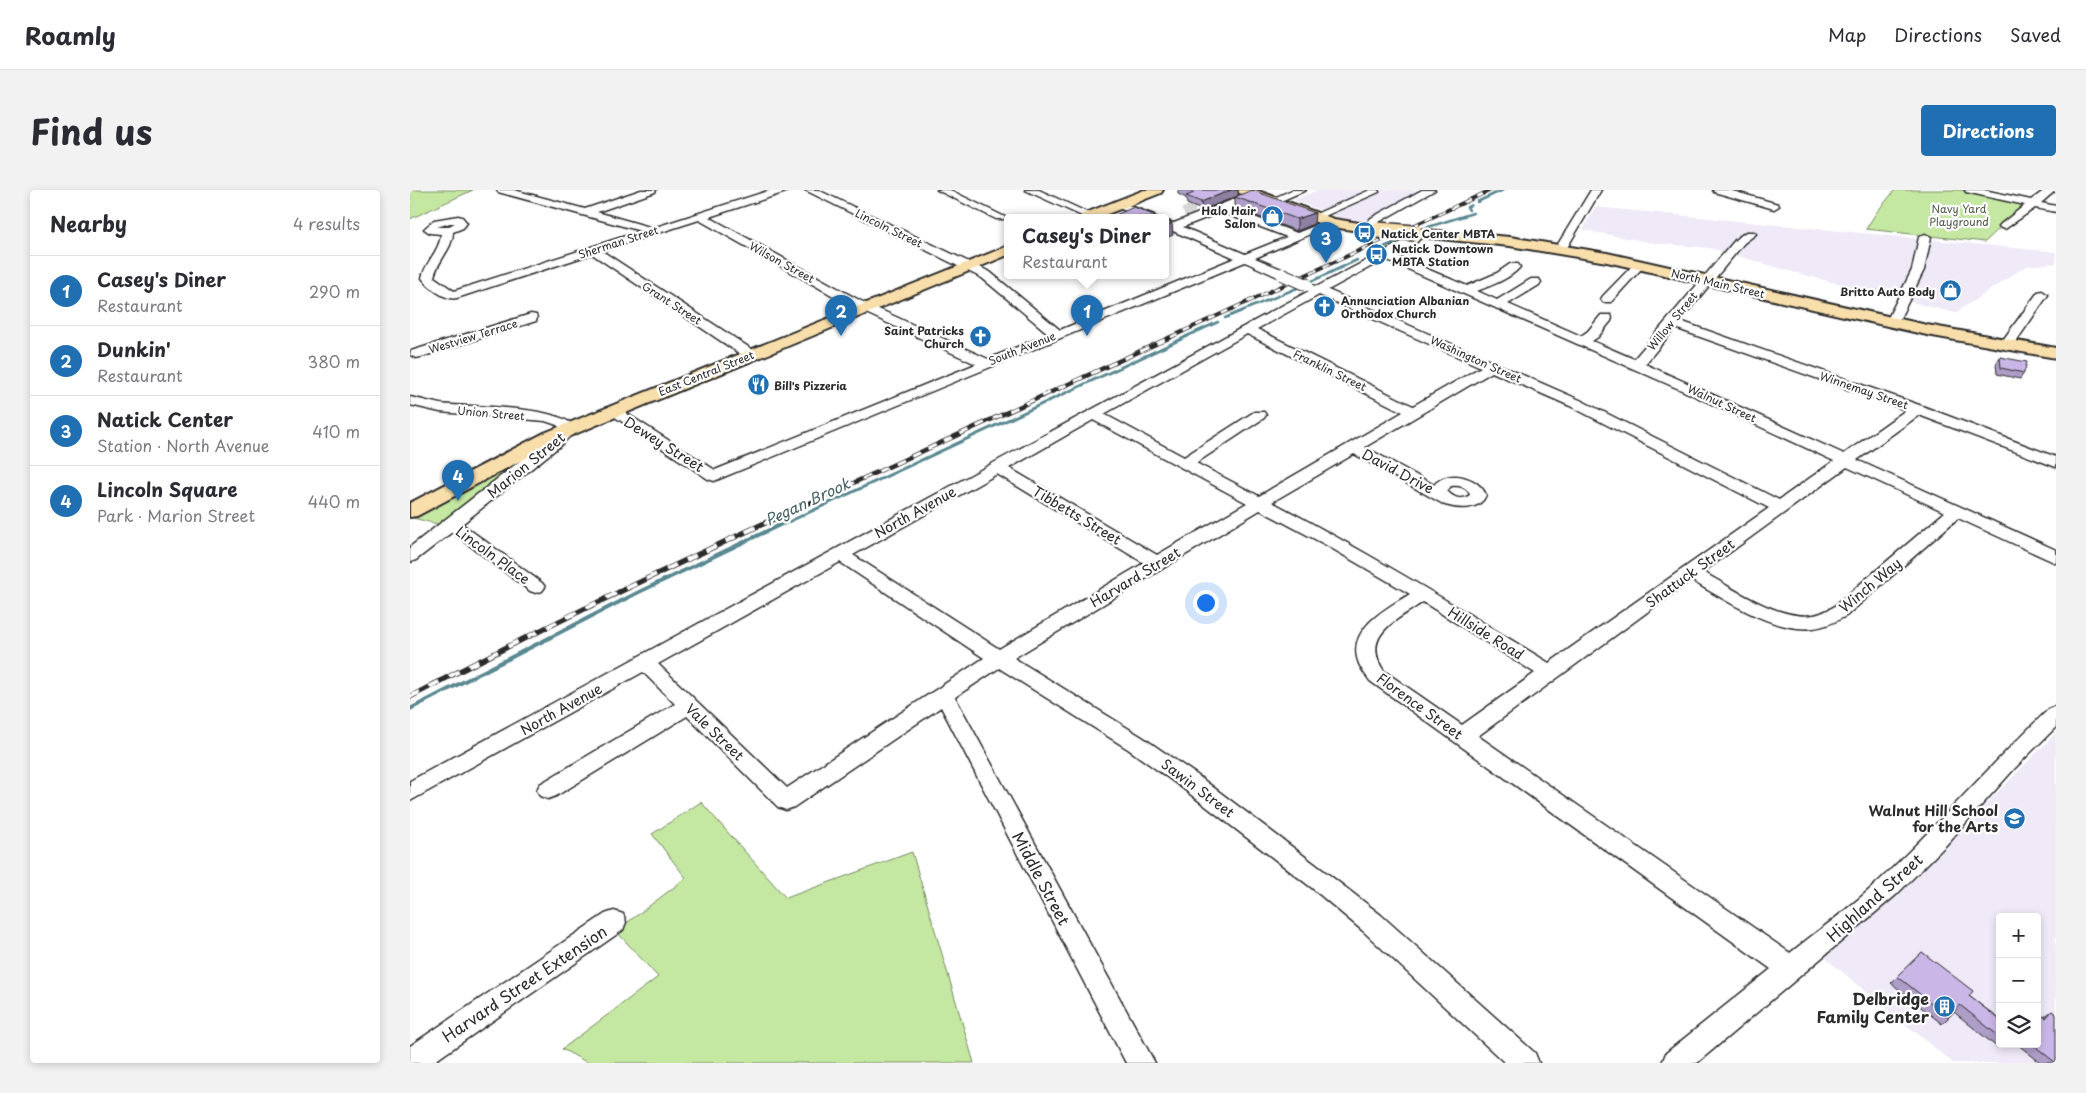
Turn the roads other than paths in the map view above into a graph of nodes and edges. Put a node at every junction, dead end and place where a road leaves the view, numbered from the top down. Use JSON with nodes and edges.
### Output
{"nodes":[{"id":1,"x":502,"y":190,"type":"edge"},
{"id":2,"x":651,"y":190,"type":"edge"},
{"id":3,"x":782,"y":190,"type":"edge"},
{"id":4,"x":810,"y":190,"type":"edge"},
{"id":5,"x":942,"y":190,"type":"edge"},
{"id":6,"x":969,"y":190,"type":"edge"},
{"id":7,"x":1030,"y":190,"type":"edge"},
{"id":8,"x":1156,"y":190,"type":"edge"},
{"id":9,"x":1300,"y":190,"type":"edge"},
{"id":10,"x":1430,"y":190,"type":"edge"},
{"id":11,"x":1718,"y":190,"type":"edge"},
{"id":12,"x":1970,"y":190,"type":"edge"},
{"id":13,"x":2051,"y":190,"type":"edge"},
{"id":14,"x":522,"y":192,"type":"edge"},
{"id":15,"x":1249,"y":192,"type":"edge"},
{"id":16,"x":1374,"y":192,"type":"dead end"},
{"id":17,"x":953,"y":195,"type":"junction"},
{"id":18,"x":1591,"y":196,"type":"edge"},
{"id":19,"x":1120,"y":199,"type":"junction"},
{"id":20,"x":1272,"y":201,"type":"junction"},
{"id":21,"x":2034,"y":204,"type":"junction"},
{"id":22,"x":1774,"y":206,"type":"dead end"},
{"id":23,"x":1221,"y":208,"type":"junction"},
{"id":24,"x":2056,"y":208,"type":"edge"},
{"id":25,"x":588,"y":212,"type":"junction"},
{"id":26,"x":1082,"y":214,"type":"edge"},
{"id":27,"x":1094,"y":214,"type":"edge"},
{"id":28,"x":1145,"y":214,"type":"edge"},
{"id":29,"x":1184,"y":214,"type":"tunnel mouth"},
{"id":30,"x":700,"y":216,"type":"junction"},
{"id":31,"x":1000,"y":217,"type":"dead end"},
{"id":32,"x":1314,"y":217,"type":"junction"},
{"id":33,"x":1331,"y":223,"type":"junction"},
{"id":34,"x":1169,"y":224,"type":"edge"},
{"id":35,"x":2005,"y":226,"type":"dead end"},
{"id":36,"x":447,"y":230,"type":"dead end"},
{"id":37,"x":1373,"y":230,"type":"junction"},
{"id":38,"x":653,"y":231,"type":"junction"},
{"id":39,"x":1417,"y":233,"type":"junction"},
{"id":40,"x":1750,"y":234,"type":"dead end"},
{"id":41,"x":1297,"y":237,"type":"junction"},
{"id":42,"x":1926,"y":237,"type":"dead end"},
{"id":43,"x":1561,"y":249,"type":"junction"},
{"id":44,"x":593,"y":250,"type":"junction"},
{"id":45,"x":1004,"y":252,"type":"edge"},
{"id":46,"x":1385,"y":255,"type":"junction"},
{"id":47,"x":1247,"y":258,"type":"junction"},
{"id":48,"x":1640,"y":265,"type":"junction"},
{"id":49,"x":968,"y":266,"type":"junction"},
{"id":50,"x":1514,"y":267,"type":"dead end"},
{"id":51,"x":1172,"y":277,"type":"dead end"},
{"id":52,"x":1706,"y":280,"type":"junction"},
{"id":53,"x":1535,"y":282,"type":"dead end"},
{"id":54,"x":1185,"y":283,"type":"junction"},
{"id":55,"x":1313,"y":288,"type":"junction"},
{"id":56,"x":1467,"y":291,"type":"junction"},
{"id":57,"x":453,"y":295,"type":"joint"},
{"id":58,"x":2042,"y":295,"type":"dead end"},
{"id":59,"x":1607,"y":299,"type":"dead end"},
{"id":60,"x":1499,"y":304,"type":"junction"},
{"id":61,"x":865,"y":308,"type":"junction"},
{"id":62,"x":530,"y":318,"type":"dead end"},
{"id":63,"x":1606,"y":318,"type":"dead end"},
{"id":64,"x":1671,"y":322,"type":"junction"},
{"id":65,"x":1892,"y":322,"type":"junction"},
{"id":66,"x":1247,"y":329,"type":"junction"},
{"id":67,"x":1057,"y":334,"type":"junction"},
{"id":68,"x":410,"y":340,"type":"edge"},
{"id":69,"x":1582,"y":341,"type":"junction"},
{"id":70,"x":2009,"y":346,"type":"junction"},
{"id":71,"x":2056,"y":353,"type":"edge"},
{"id":72,"x":751,"y":355,"type":"junction"},
{"id":73,"x":413,"y":359,"type":"edge"},
{"id":74,"x":986,"y":363,"type":"junction"},
{"id":75,"x":1635,"y":364,"type":"junction"},
{"id":76,"x":1492,"y":366,"type":"junction"},
{"id":77,"x":410,"y":401,"type":"edge"},
{"id":78,"x":1918,"y":408,"type":"junction"},
{"id":79,"x":613,"y":411,"type":"junction"},
{"id":80,"x":1414,"y":412,"type":"junction"},
{"id":81,"x":1092,"y":414,"type":"junction"},
{"id":82,"x":1260,"y":415,"type":"dead end"},
{"id":83,"x":570,"y":429,"type":"junction"},
{"id":84,"x":1354,"y":448,"type":"junction"},
{"id":85,"x":1845,"y":460,"type":"junction"},
{"id":86,"x":2056,"y":462,"type":"edge"},
{"id":87,"x":1185,"y":463,"type":"junction"},
{"id":88,"x":997,"y":467,"type":"junction"},
{"id":89,"x":714,"y":476,"type":"joint"},
{"id":90,"x":1441,"y":495,"type":"dead end"},
{"id":91,"x":1262,"y":502,"type":"junction"},
{"id":92,"x":1780,"y":507,"type":"junction"},
{"id":93,"x":410,"y":511,"type":"edge"},
{"id":94,"x":1957,"y":511,"type":"junction"},
{"id":95,"x":450,"y":525,"type":"junction"},
{"id":96,"x":840,"y":554,"type":"junction"},
{"id":97,"x":410,"y":556,"type":"edge"},
{"id":98,"x":2056,"y":557,"type":"edge"},
{"id":99,"x":1157,"y":563,"type":"junction"},
{"id":100,"x":1690,"y":572,"type":"junction"},
{"id":101,"x":536,"y":587,"type":"dead end"},
{"id":102,"x":1423,"y":594,"type":"junction"},
{"id":103,"x":999,"y":658,"type":"junction"},
{"id":104,"x":644,"y":662,"type":"junction"},
{"id":105,"x":1550,"y":673,"type":"junction"},
{"id":106,"x":944,"y":694,"type":"junction"},
{"id":107,"x":688,"y":706,"type":"junction"},
{"id":108,"x":2056,"y":714,"type":"edge"},
{"id":109,"x":1462,"y":736,"type":"junction"},
{"id":110,"x":548,"y":790,"type":"dead end"},
{"id":111,"x":410,"y":792,"type":"edge"},
{"id":112,"x":786,"y":801,"type":"joint"},
{"id":113,"x":614,"y":922,"type":"dead end"},
{"id":114,"x":1790,"y":968,"type":"junction"},
{"id":115,"x":410,"y":1062,"type":"edge"},
{"id":116,"x":1141,"y":1063,"type":"edge"},
{"id":117,"x":1525,"y":1063,"type":"edge"},
{"id":118,"x":1676,"y":1063,"type":"edge"}],
"edges":[{"from":1,"to":14,"type":"street"},
{"from":2,"to":25,"type":"street"},
{"from":3,"to":30,"type":"street","name":"Sherman Street"},
{"from":4,"to":49,"type":"street","name":"Lincoln Street"},
{"from":5,"to":17,"type":"street"},
{"from":6,"to":17,"type":"street"},
{"from":7,"to":26,"type":"street"},
{"from":8,"to":19,"type":"main road"},
{"from":9,"to":20,"type":"street"},
{"from":10,"to":37,"type":"street"},
{"from":11,"to":22,"type":"street"},
{"from":12,"to":21,"type":"street"},
{"from":13,"to":21,"type":"street"},
{"from":14,"to":25,"type":"street"},
{"from":15,"to":20,"type":"main road","name":"North Main Street"},
{"from":15,"to":23,"type":"street"},
{"from":16,"to":32,"type":"street"},
{"from":17,"to":31,"type":"street"},
{"from":18,"to":43,"type":"street"},
{"from":19,"to":27,"type":"main road"},
{"from":19,"to":28,"type":"street"},
{"from":20,"to":32,"type":"main road","name":"North Main Street"},
{"from":21,"to":24,"type":"street"},
{"from":21,"to":35,"type":"street"},
{"from":23,"to":34,"type":"street"},
{"from":23,"to":41,"type":"street"},
{"from":25,"to":38,"type":"street"},
{"from":29,"to":34,"type":"street"},
{"from":30,"to":38,"type":"street","name":"Sherman Street"},
{"from":30,"to":61,"type":"street","name":"Wilson Street"},
{"from":32,"to":33,"type":"main road","name":"North Main Street"},
{"from":33,"to":37,"type":"main road","name":"North Main Street"},
{"from":33,"to":41,"type":"street","name":"South Avenue"},
{"from":34,"to":47,"type":"street","name":"Washington Street"},
{"from":36,"to":57,"type":"street"},
{"from":37,"to":39,"type":"main road","name":"North Main Street","bridge":true},
{"from":38,"to":44,"type":"street","name":"Sherman Street"},
{"from":39,"to":43,"type":"main road","name":"North Main Street"},
{"from":39,"to":46,"type":"street","name":"North Avenue"},
{"from":40,"to":52,"type":"street","name":"Willow Street"},
{"from":41,"to":47,"type":"street","name":"South Avenue"},
{"from":42,"to":65,"type":"street"},
{"from":43,"to":48,"type":"main road","name":"North Main Street"},
{"from":44,"to":57,"type":"street","name":"Sherman Street"},
{"from":44,"to":72,"type":"street","name":"Grant Street"},
{"from":45,"to":49,"type":"main road","name":"East Central Street"},
{"from":46,"to":55,"type":"street","name":"North Avenue"},
{"from":46,"to":56,"type":"street","name":"Walnut Street"},
{"from":47,"to":54,"type":"street","name":"South Avenue"},
{"from":47,"to":55,"type":"street","name":"Washington Street","bridge":true},
{"from":48,"to":52,"type":"main road","name":"North Main Street"},
{"from":48,"to":59,"type":"street"},
{"from":49,"to":61,"type":"main road","name":"East Central Street"},
{"from":49,"to":67,"type":"street","name":"Lincoln Street"},
{"from":50,"to":56,"type":"street"},
{"from":51,"to":54,"type":"street"},
{"from":52,"to":64,"type":"street","name":"Willow Street"},
{"from":52,"to":65,"type":"main road","name":"North Main Street"},
{"from":53,"to":60,"type":"street"},
{"from":54,"to":67,"type":"street","name":"South Avenue"},
{"from":55,"to":66,"type":"street","name":"North Avenue"},
{"from":55,"to":76,"type":"street","name":"Washington Street"},
{"from":56,"to":60,"type":"street","name":"Walnut Street"},
{"from":58,"to":70,"type":"street"},
{"from":60,"to":69,"type":"street","name":"Walnut Street"},
{"from":61,"to":72,"type":"main road","name":"East Central Street"},
{"from":61,"to":74,"type":"street","name":"Wilson Street"},
{"from":62,"to":73,"type":"street","name":"Westview Terrace"},
{"from":63,"to":69,"type":"street"},
{"from":64,"to":75,"type":"street","name":"Willow Street"},
{"from":64,"to":78,"type":"street","name":"Winnemay Street"},
{"from":65,"to":70,"type":"main road","name":"North Main Street"},
{"from":66,"to":80,"type":"street","name":"Franklin Street"},
{"from":66,"to":81,"type":"street","name":"North Avenue"},
{"from":67,"to":74,"type":"street","name":"South Avenue"},
{"from":68,"to":73,"type":"street"},
{"from":69,"to":75,"type":"street","name":"Walnut Street"},
{"from":70,"to":71,"type":"main road","name":"North Main Street"},
{"from":72,"to":79,"type":"main road","name":"East Central Street"},
{"from":74,"to":89,"type":"street","name":"South Avenue"},
{"from":75,"to":85,"type":"street","name":"Walnut Street"},
{"from":76,"to":80,"type":"street","name":"Harvard Street"},
{"from":76,"to":92,"type":"street","name":"Washington Street"},
{"from":77,"to":83,"type":"street","name":"Union Street"},
{"from":78,"to":85,"type":"street","name":"Shattuck Street"},
{"from":78,"to":86,"type":"street","name":"Winnemay Street"},
{"from":79,"to":83,"type":"main road","name":"East Central Street"},
{"from":79,"to":89,"type":"street","name":"Dewey Street"},
{"from":80,"to":84,"type":"street","name":"Harvard Street"},
{"from":81,"to":87,"type":"street"},
{"from":81,"to":88,"type":"street","name":"North Avenue"},
{"from":82,"to":87,"type":"street"},
{"from":83,"to":93,"type":"main road","name":"East Central Street"},
{"from":83,"to":95,"type":"street","name":"Marion Street"},
{"from":84,"to":90,"type":"street","name":"David Drive"},
{"from":84,"to":91,"type":"street","name":"Harvard Street"},
{"from":85,"to":92,"type":"street","name":"Shattuck Street"},
{"from":85,"to":94,"type":"street","name":"Walnut Street"},
{"from":87,"to":91,"type":"street"},
{"from":88,"to":96,"type":"street","name":"North Avenue"},
{"from":88,"to":99,"type":"street","name":"Tibbetts Street"},
{"from":91,"to":99,"type":"street","name":"Harvard Street"},
{"from":91,"to":102,"type":"street"},
{"from":92,"to":100,"type":"street","name":"Shattuck Street"},
{"from":94,"to":98,"type":"street","name":"Walnut Street"},
{"from":94,"to":100,"type":"street","name":"Winch Way"},
{"from":95,"to":97,"type":"street","name":"Marion Street"},
{"from":95,"to":101,"type":"street","name":"Lincoln Place"},
{"from":96,"to":103,"type":"street","name":"Sawin Street"},
{"from":96,"to":104,"type":"street","name":"North Avenue"},
{"from":99,"to":103,"type":"street","name":"Harvard Street"},
{"from":100,"to":105,"type":"street","name":"Shattuck Street"},
{"from":102,"to":105,"type":"street","name":"Hillside Road"},
{"from":102,"to":109,"type":"street","name":"Florence Street"},
{"from":103,"to":106,"type":"street","name":"Harvard Street"},
{"from":103,"to":117,"type":"street","name":"Sawin Street"},
{"from":104,"to":107,"type":"street","name":"Vale Street"},
{"from":104,"to":111,"type":"street","name":"North Avenue"},
{"from":105,"to":109,"type":"street","name":"Shattuck Street"},
{"from":106,"to":112,"type":"street","name":"Harvard Street"},
{"from":106,"to":116,"type":"street","name":"Middle Street"},
{"from":107,"to":110,"type":"street"},
{"from":107,"to":112,"type":"street","name":"Vale Street"},
{"from":108,"to":114,"type":"street","name":"Highland Street"},
{"from":109,"to":114,"type":"street","name":"Florence Street"},
{"from":113,"to":115,"type":"street","name":"Harvard Street Extension"},
{"from":114,"to":118,"type":"street","name":"Highland Street"}]}
